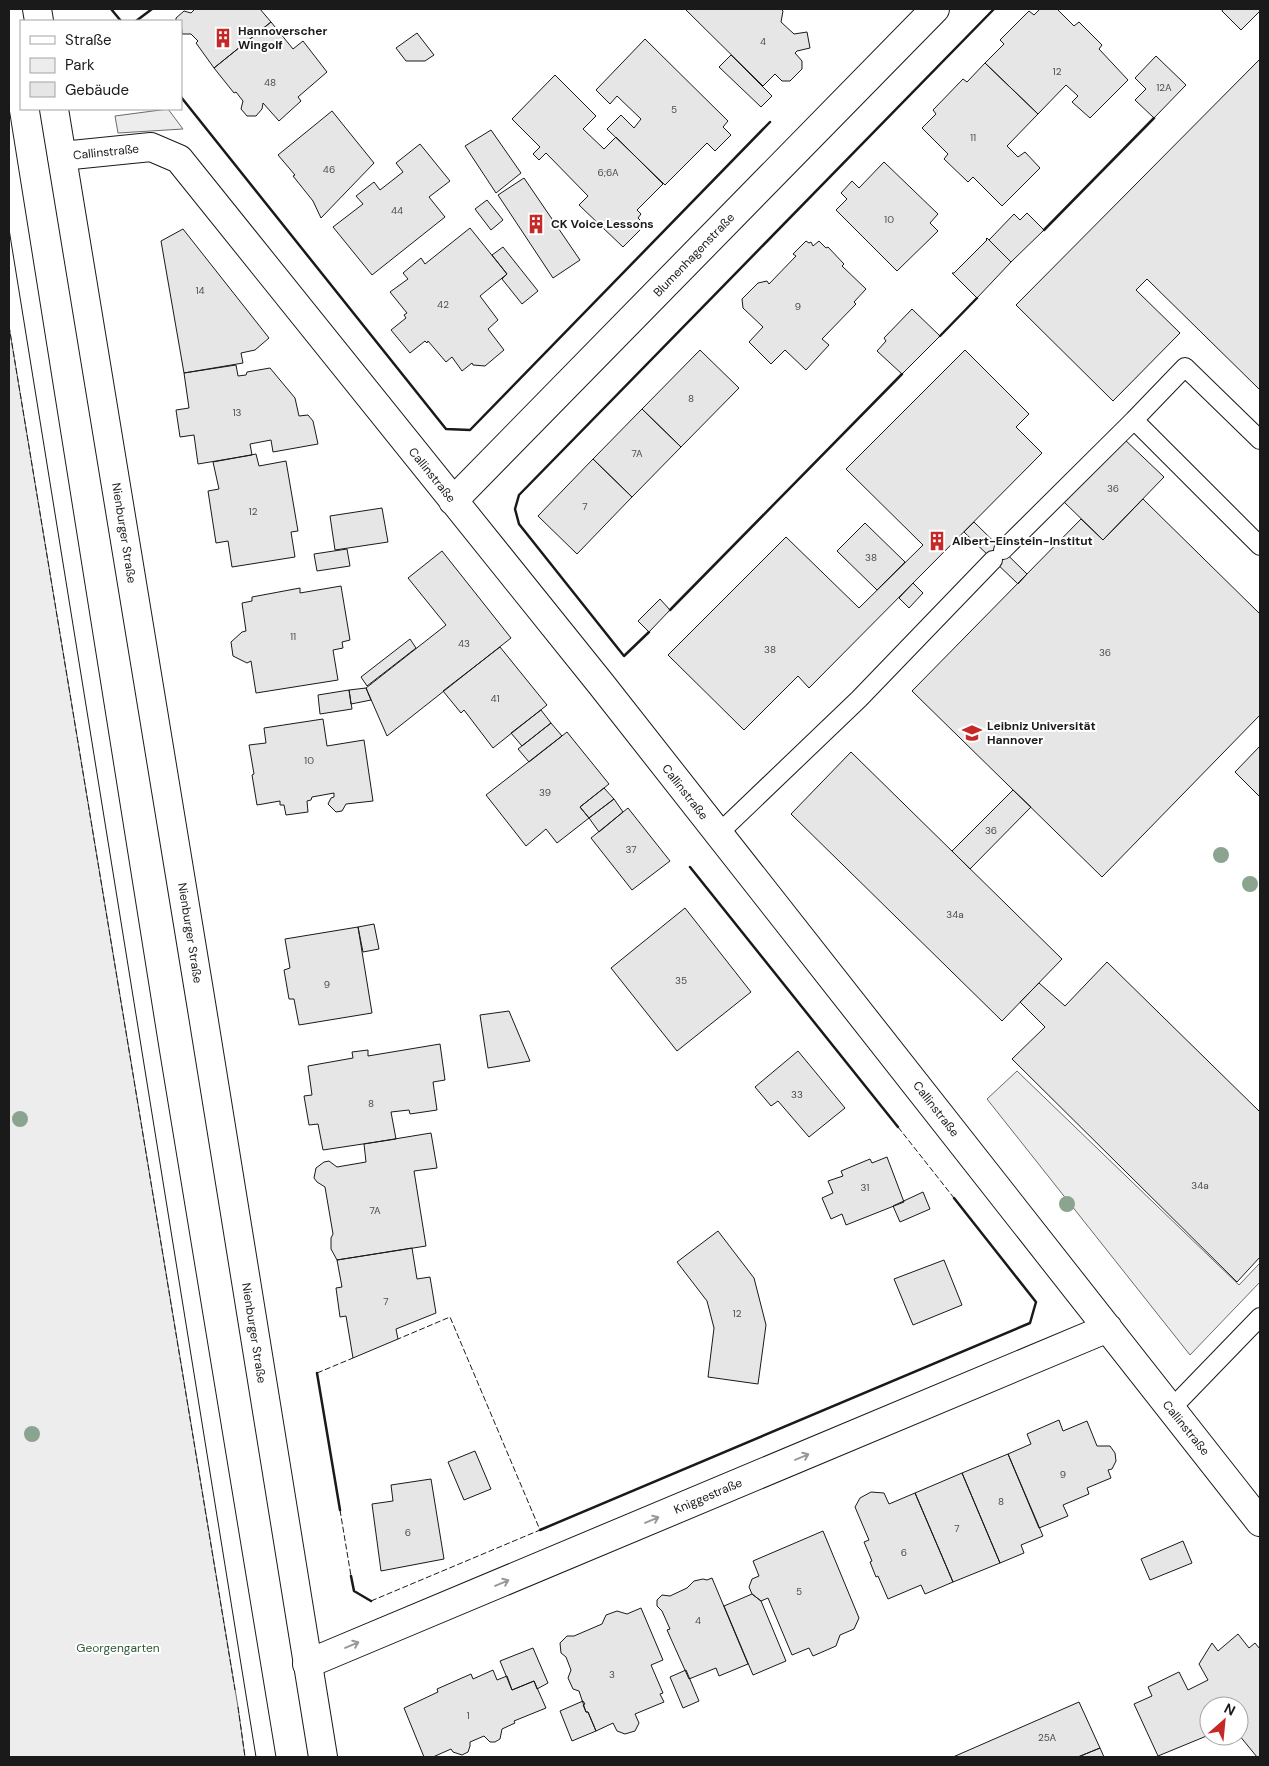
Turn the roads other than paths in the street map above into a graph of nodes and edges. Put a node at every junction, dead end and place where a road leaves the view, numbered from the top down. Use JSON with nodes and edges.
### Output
{"nodes":[{"id":1,"x":935,"y":9,"type":"edge"},
{"id":2,"x":54,"y":110,"type":"edge"},
{"id":3,"x":62,"y":156,"type":"junction"},
{"id":4,"x":1134,"y":420,"type":"junction"},
{"id":5,"x":1260,"y":440,"type":"edge"},
{"id":6,"x":452,"y":501,"type":"junction"},
{"id":7,"x":1260,"y":546,"type":"edge"},
{"id":8,"x":718,"y":834,"type":"junction"},
{"id":9,"x":1260,"y":1317,"type":"edge"},
{"id":10,"x":1108,"y":1328,"type":"junction"},
{"id":11,"x":1171,"y":1409,"type":"junction"},
{"id":12,"x":1260,"y":1522,"type":"edge"},
{"id":13,"x":307,"y":1664,"type":"junction"},
{"id":14,"x":323,"y":1757,"type":"edge"}],
"edges":[{"from":1,"to":6,"type":"street","name":"Blumenhagenstraße"},
{"from":2,"to":3,"type":"street","name":"Nienburger Straße"},
{"from":3,"to":6,"type":"street","name":"Callinstraße"},
{"from":3,"to":13,"type":"street","name":"Nienburger Straße"},
{"from":4,"to":5,"type":"lane"},
{"from":4,"to":7,"type":"lane"},
{"from":4,"to":8,"type":"lane"},
{"from":6,"to":8,"type":"street","name":"Callinstraße"},
{"from":8,"to":10,"type":"street","name":"Callinstraße"},
{"from":9,"to":11,"type":"lane"},
{"from":10,"to":11,"type":"street","name":"Callinstraße"},
{"from":13,"to":10,"type":"street","name":"Kniggestraße","one_way":true},
{"from":11,"to":12,"type":"street","name":"Callinstraße"},
{"from":13,"to":14,"type":"street","name":"Nienburger Straße"}]}
